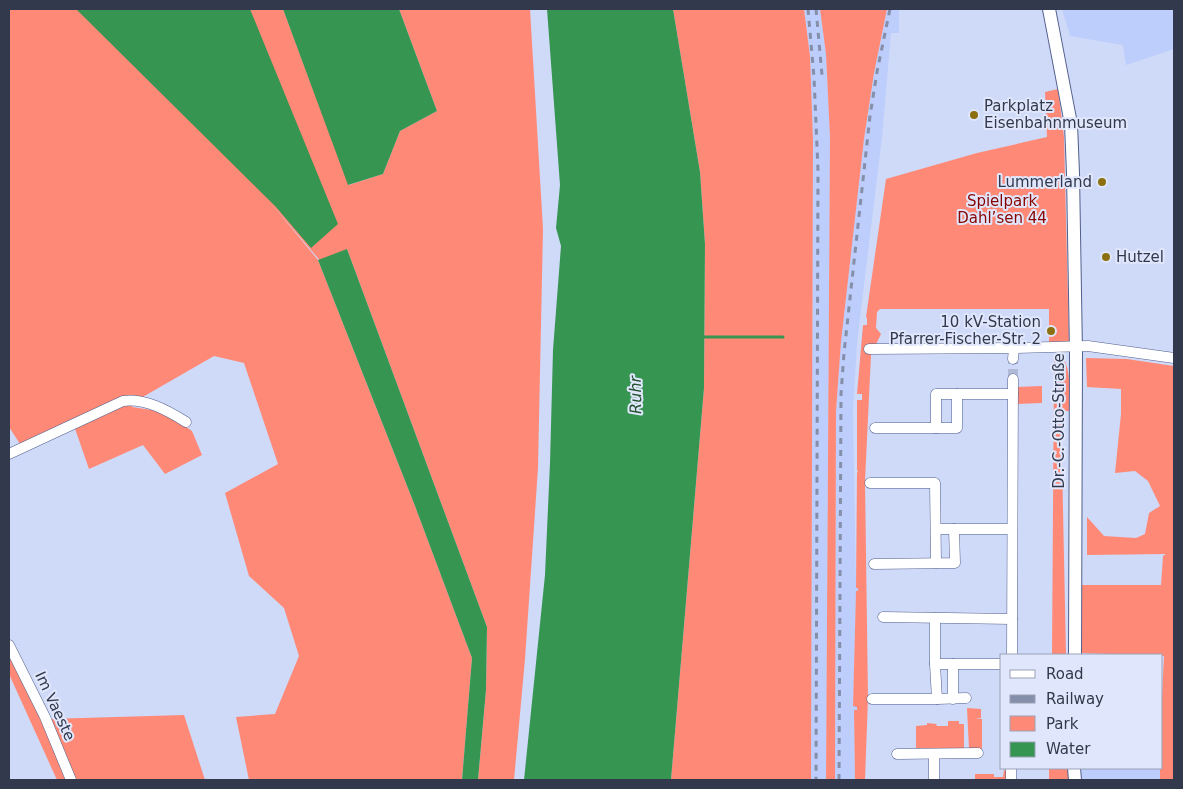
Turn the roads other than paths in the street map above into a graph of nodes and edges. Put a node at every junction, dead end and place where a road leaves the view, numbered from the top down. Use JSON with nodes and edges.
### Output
{"nodes":[{"id":1,"x":1049,"y":9,"type":"edge"},
{"id":2,"x":1076,"y":346,"type":"junction"},
{"id":3,"x":1014,"y":348,"type":"junction"},
{"id":4,"x":869,"y":349,"type":"dead end"},
{"id":5,"x":1174,"y":358,"type":"edge"},
{"id":6,"x":1013,"y":359,"type":"tunnel mouth"},
{"id":7,"x":1013,"y":379,"type":"tunnel mouth"},
{"id":8,"x":957,"y":394,"type":"junction"},
{"id":9,"x":1013,"y":394,"type":"junction"},
{"id":10,"x":186,"y":422,"type":"dead end"},
{"id":11,"x":875,"y":428,"type":"dead end"},
{"id":12,"x":936,"y":428,"type":"junction"},
{"id":13,"x":9,"y":454,"type":"edge"},
{"id":14,"x":870,"y":483,"type":"dead end"},
{"id":15,"x":936,"y":529,"type":"junction"},
{"id":16,"x":1012,"y":529,"type":"junction"},
{"id":17,"x":954,"y":530,"type":"junction"},
{"id":18,"x":936,"y":563,"type":"junction"},
{"id":19,"x":874,"y":564,"type":"dead end"},
{"id":20,"x":883,"y":617,"type":"dead end"},
{"id":21,"x":935,"y":618,"type":"junction"},
{"id":22,"x":1012,"y":619,"type":"junction"},
{"id":23,"x":9,"y":645,"type":"edge"},
{"id":24,"x":1012,"y":654,"type":"edge"},
{"id":25,"x":1075,"y":654,"type":"edge"},
{"id":26,"x":935,"y":664,"type":"junction"},
{"id":27,"x":953,"y":664,"type":"junction"},
{"id":28,"x":1000,"y":664,"type":"edge"},
{"id":29,"x":872,"y":698,"type":"dead end"},
{"id":30,"x":966,"y":698,"type":"dead end"},
{"id":31,"x":953,"y":699,"type":"junction"},
{"id":32,"x":937,"y":700,"type":"junction"},
{"id":33,"x":978,"y":753,"type":"dead end"},
{"id":34,"x":897,"y":754,"type":"dead end"},
{"id":35,"x":934,"y":754,"type":"junction"},
{"id":36,"x":70,"y":780,"type":"edge"},
{"id":37,"x":934,"y":780,"type":"edge"}],
"edges":[{"from":1,"to":2,"type":"street","name":"Dr.-C.-Otto-Straße"},
{"from":2,"to":3,"type":"street"},
{"from":2,"to":5,"type":"street"},
{"from":2,"to":25,"type":"street","name":"Dr.-C.-Otto-Straße"},
{"from":3,"to":4,"type":"street"},
{"from":3,"to":6,"type":"street"},
{"from":7,"to":9,"type":"street"},
{"from":8,"to":9,"type":"street"},
{"from":8,"to":12,"type":"street"},
{"from":8,"to":12,"type":"street"},
{"from":9,"to":16,"type":"street"},
{"from":10,"to":13,"type":"street"},
{"from":11,"to":12,"type":"street"},
{"from":14,"to":15,"type":"street"},
{"from":15,"to":17,"type":"street"},
{"from":15,"to":18,"type":"street"},
{"from":16,"to":17,"type":"street"},
{"from":16,"to":22,"type":"street"},
{"from":17,"to":18,"type":"street"},
{"from":18,"to":19,"type":"street"},
{"from":20,"to":21,"type":"street"},
{"from":21,"to":22,"type":"street"},
{"from":21,"to":26,"type":"street"},
{"from":22,"to":24,"type":"street"},
{"from":23,"to":36,"type":"street","name":"Im Vaeste"},
{"from":26,"to":27,"type":"street"},
{"from":26,"to":32,"type":"street"},
{"from":27,"to":28,"type":"street"},
{"from":27,"to":31,"type":"street"},
{"from":29,"to":32,"type":"street"},
{"from":30,"to":31,"type":"street"},
{"from":31,"to":32,"type":"street"},
{"from":33,"to":35,"type":"street"},
{"from":34,"to":35,"type":"street"},
{"from":35,"to":37,"type":"street"}]}
